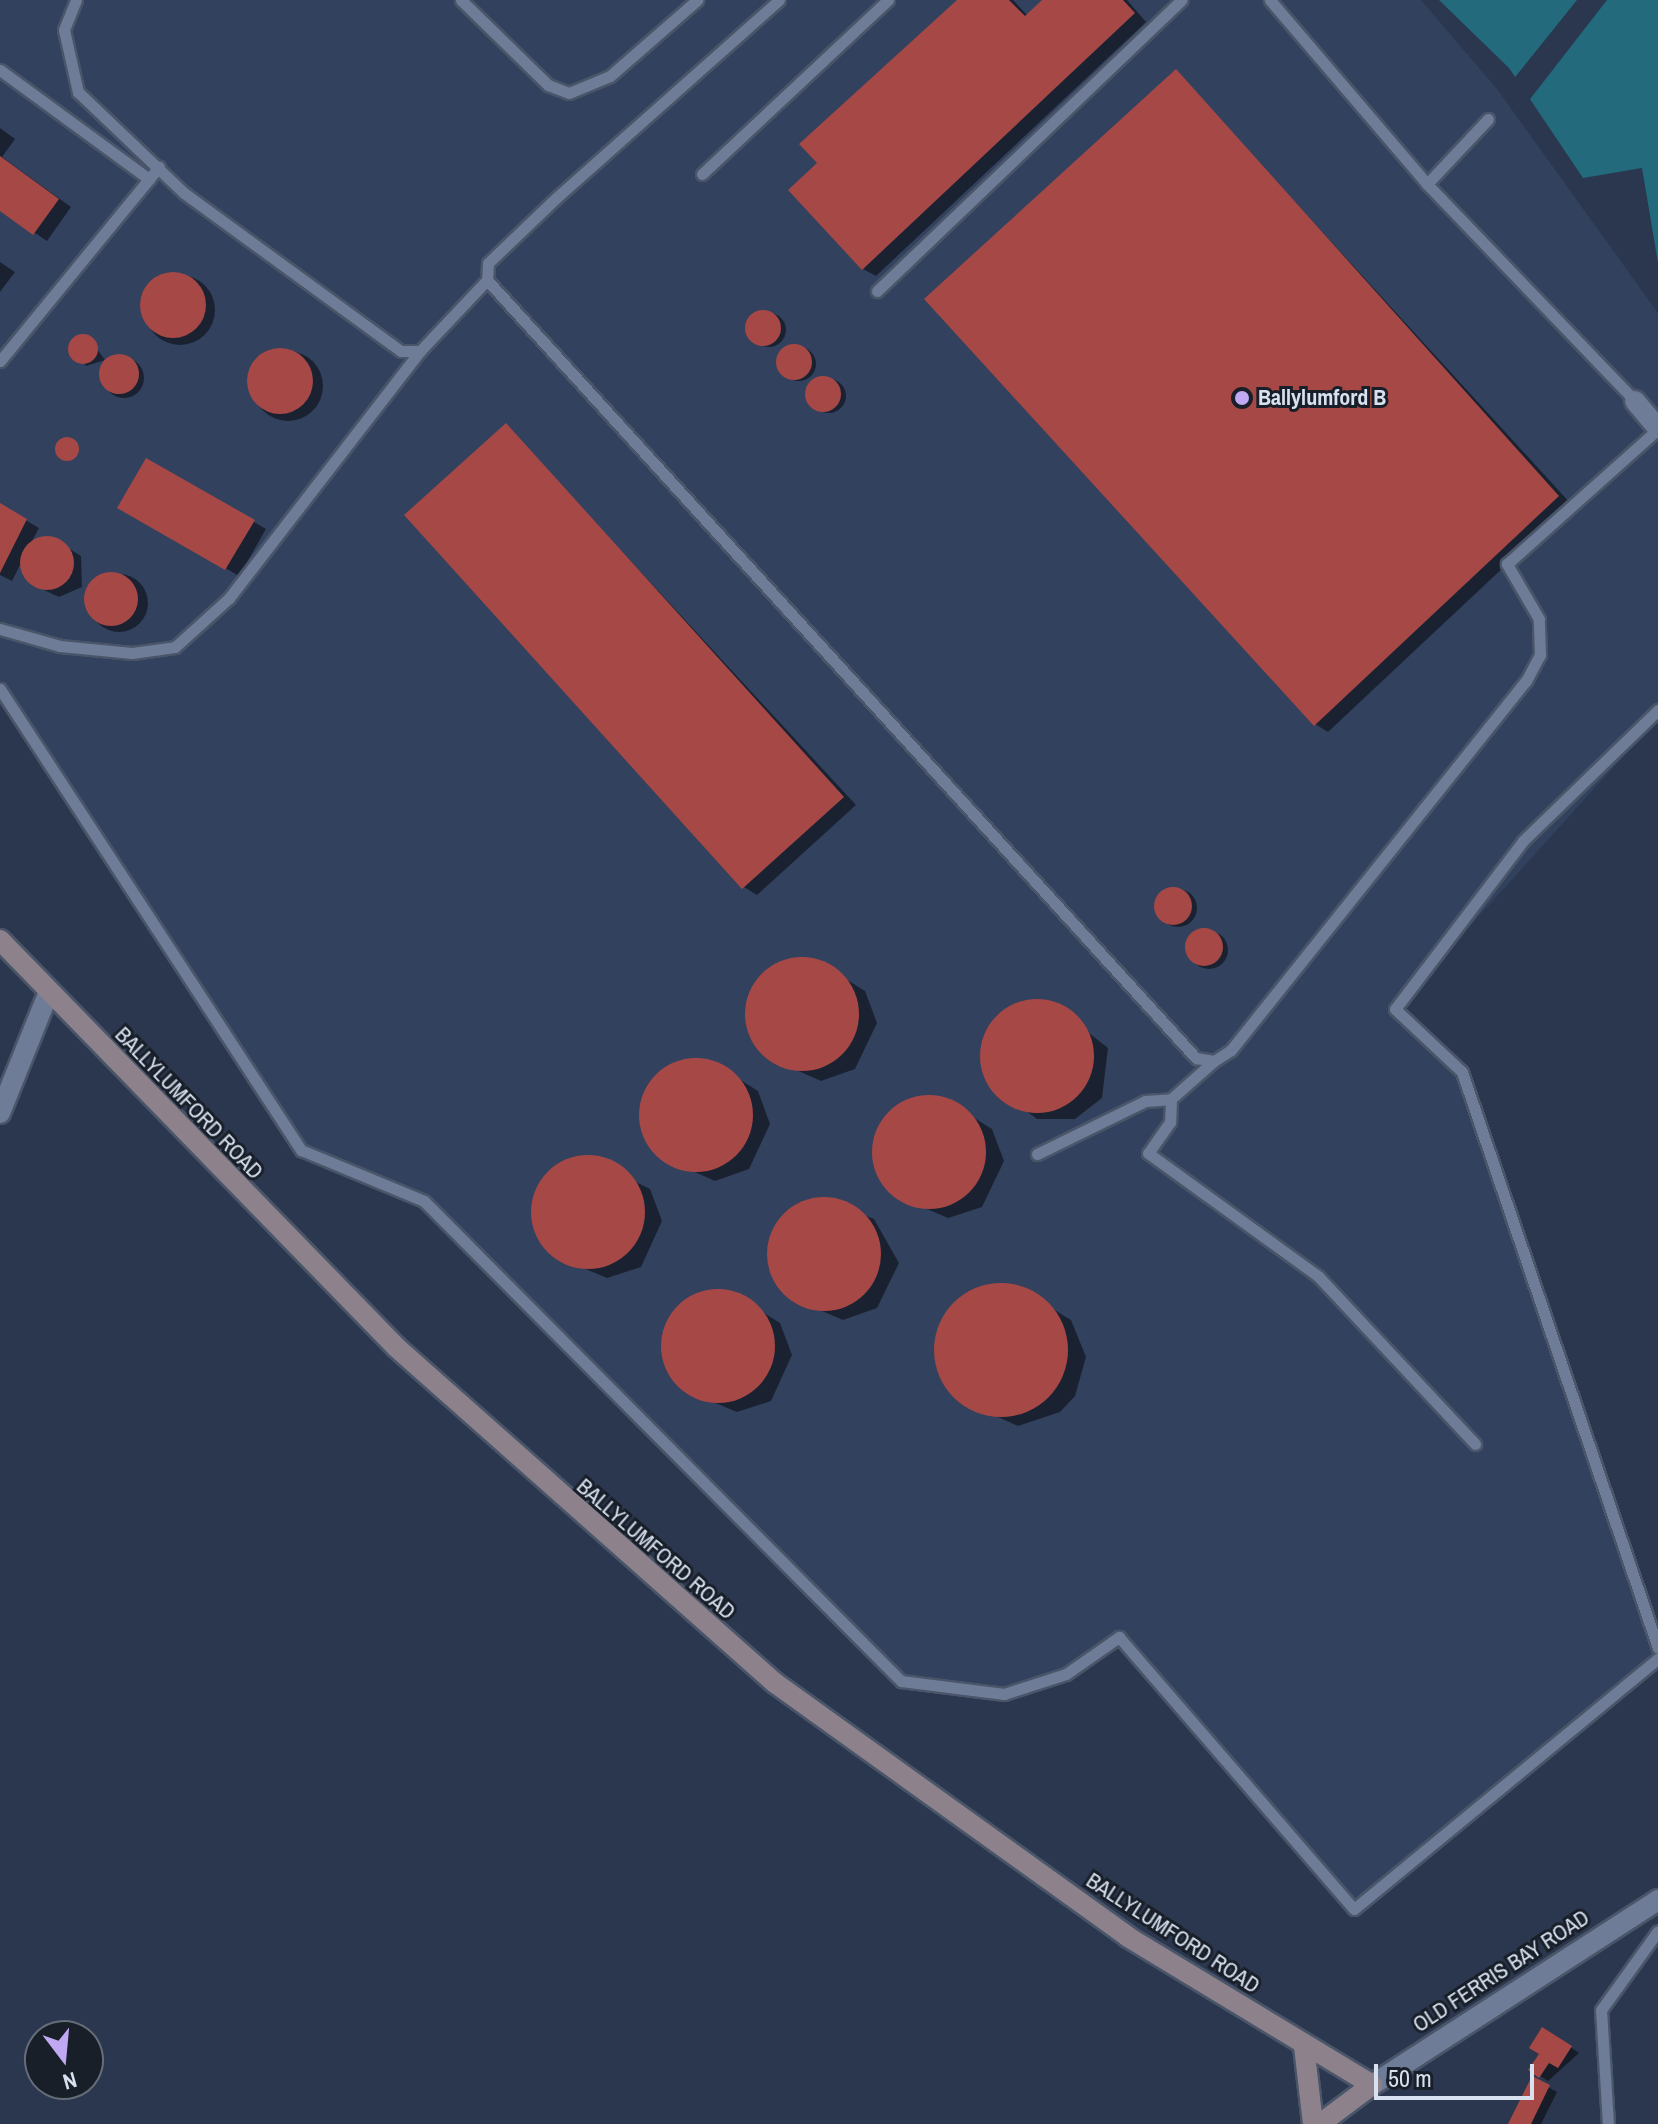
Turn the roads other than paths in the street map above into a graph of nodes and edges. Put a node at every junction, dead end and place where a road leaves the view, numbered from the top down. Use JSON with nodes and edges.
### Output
{"nodes":[{"id":1,"x":76,"y":0,"type":"edge"},
{"id":2,"x":461,"y":0,"type":"edge"},
{"id":3,"x":697,"y":0,"type":"edge"},
{"id":4,"x":779,"y":0,"type":"edge"},
{"id":5,"x":888,"y":0,"type":"edge"},
{"id":6,"x":1270,"y":0,"type":"edge"},
{"id":7,"x":1173,"y":3,"type":"edge"},
{"id":8,"x":0,"y":70,"type":"edge"},
{"id":9,"x":1488,"y":119,"type":"dead end"},
{"id":10,"x":159,"y":167,"type":"junction"},
{"id":11,"x":702,"y":174,"type":"dead end"},
{"id":12,"x":149,"y":179,"type":"junction"},
{"id":13,"x":1427,"y":184,"type":"junction"},
{"id":14,"x":487,"y":280,"type":"junction"},
{"id":15,"x":877,"y":291,"type":"dead end"},
{"id":16,"x":420,"y":351,"type":"junction"},
{"id":17,"x":0,"y":361,"type":"edge"},
{"id":18,"x":1635,"y":401,"type":"joint"},
{"id":19,"x":1658,"y":429,"type":"edge"},
{"id":20,"x":0,"y":629,"type":"edge"},
{"id":21,"x":0,"y":689,"type":"edge"},
{"id":22,"x":1658,"y":710,"type":"edge"},
{"id":23,"x":0,"y":940,"type":"edge"},
{"id":24,"x":49,"y":992,"type":"junction"},
{"id":25,"x":1214,"y":1061,"type":"junction"},
{"id":26,"x":1171,"y":1099,"type":"junction"},
{"id":27,"x":0,"y":1113,"type":"edge"},
{"id":28,"x":1037,"y":1154,"type":"dead end"},
{"id":29,"x":1475,"y":1444,"type":"dead end"},
{"id":30,"x":1658,"y":1648,"type":"edge"},
{"id":31,"x":1658,"y":1658,"type":"edge"},
{"id":32,"x":1658,"y":1900,"type":"edge"},
{"id":33,"x":1658,"y":1931,"type":"edge"},
{"id":34,"x":1304,"y":2046,"type":"junction"},
{"id":35,"x":1372,"y":2085,"type":"junction"},
{"id":36,"x":1313,"y":2124,"type":"edge"},
{"id":37,"x":1320,"y":2124,"type":"edge"},
{"id":38,"x":1608,"y":2124,"type":"edge"}],
"edges":[{"from":1,"to":10,"type":"lane"},
{"from":2,"to":3,"type":"lane"},
{"from":4,"to":14,"type":"lane"},
{"from":5,"to":11,"type":"lane"},
{"from":6,"to":13,"type":"lane"},
{"from":7,"to":15,"type":"lane"},
{"from":8,"to":12,"type":"lane"},
{"from":9,"to":13,"type":"lane"},
{"from":10,"to":12,"type":"lane"},
{"from":10,"to":16,"type":"lane"},
{"from":12,"to":17,"type":"lane"},
{"from":13,"to":18,"type":"lane"},
{"from":14,"to":16,"type":"lane"},
{"from":14,"to":25,"type":"lane"},
{"from":16,"to":20,"type":"lane"},
{"from":18,"to":19,"type":"street"},
{"from":19,"to":25,"type":"lane"},
{"from":21,"to":31,"type":"lane"},
{"from":22,"to":30,"type":"lane"},
{"from":23,"to":24,"type":"main road","name":"BALLYLUMFORD ROAD"},
{"from":24,"to":27,"type":"street"},
{"from":24,"to":34,"type":"main road","name":"BALLYLUMFORD ROAD"},
{"from":25,"to":26,"type":"lane"},
{"from":26,"to":28,"type":"lane"},
{"from":26,"to":29,"type":"lane"},
{"from":32,"to":35,"type":"street","name":"OLD FERRIS BAY ROAD"},
{"from":33,"to":38,"type":"lane"},
{"from":34,"to":35,"type":"main road","name":"BALLYLUMFORD ROAD"},
{"from":34,"to":36,"type":"main road"},
{"from":35,"to":37,"type":"main road"}]}
